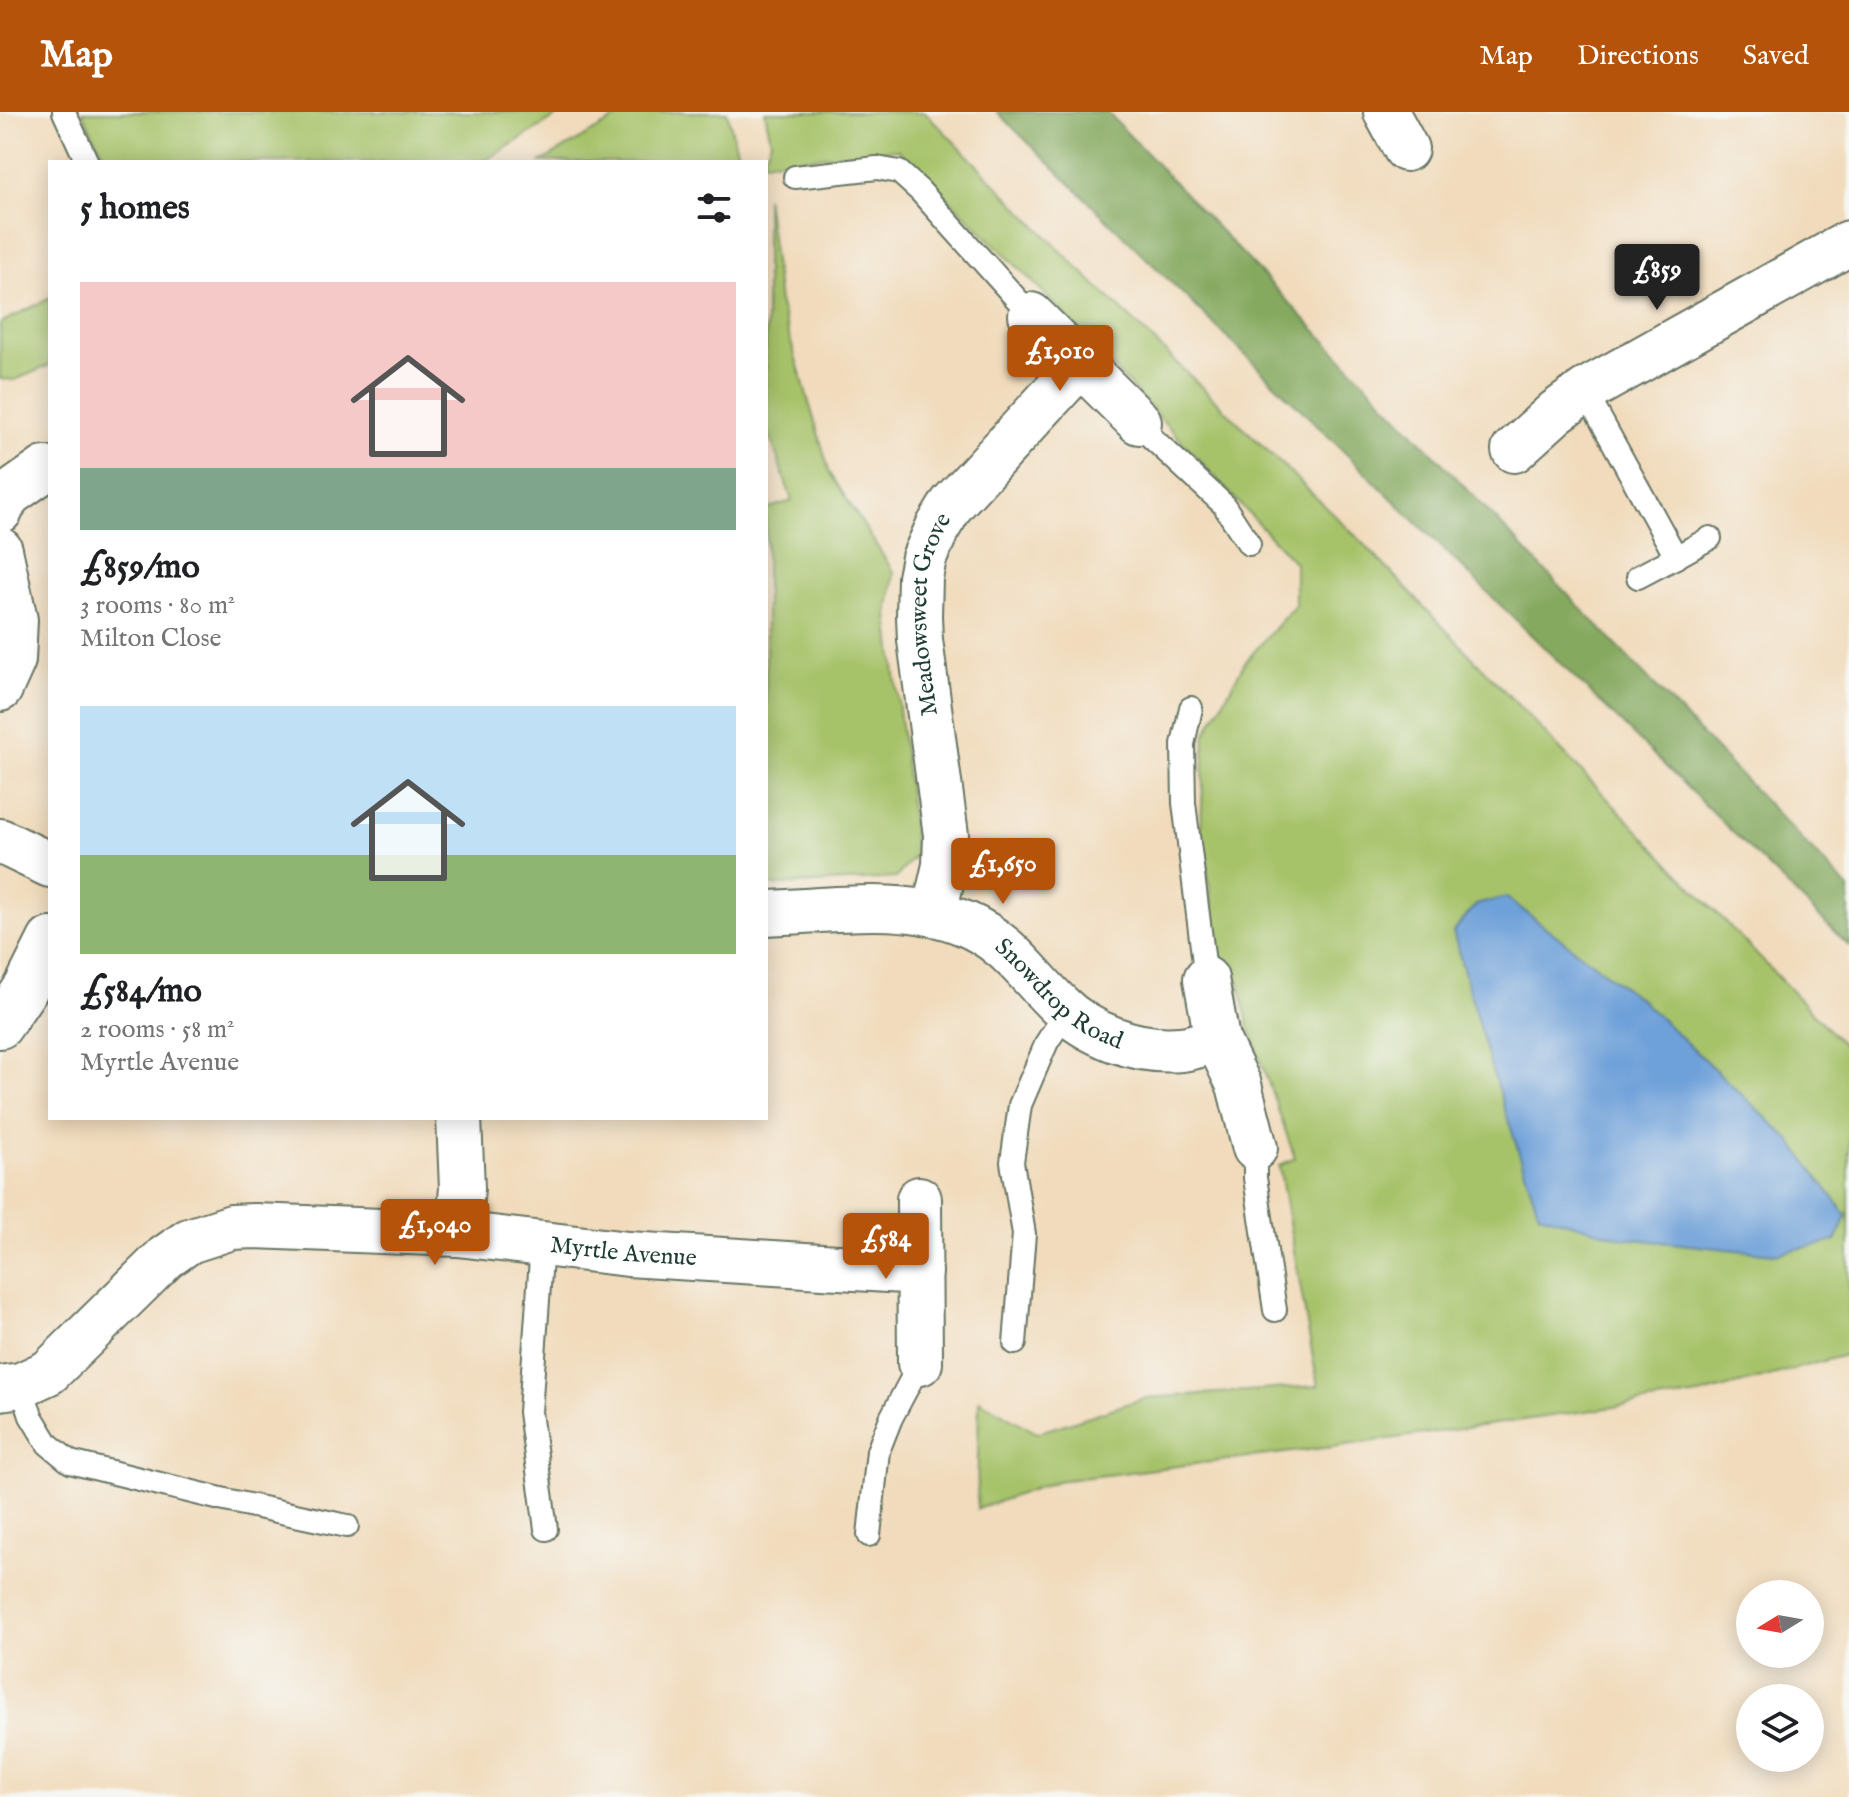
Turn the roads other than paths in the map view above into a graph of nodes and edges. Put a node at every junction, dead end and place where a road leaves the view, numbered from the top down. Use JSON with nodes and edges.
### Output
{"nodes":[{"id":1,"x":64,"y":112,"type":"edge"},
{"id":2,"x":86,"y":160,"type":"edge"},
{"id":3,"x":795,"y":177,"type":"dead end"},
{"id":4,"x":1849,"y":243,"type":"edge"},
{"id":5,"x":1031,"y":315,"type":"joint"},
{"id":6,"x":1080,"y":365,"type":"junction"},
{"id":7,"x":1559,"y":396,"type":"junction"},
{"id":8,"x":1139,"y":422,"type":"joint"},
{"id":9,"x":1514,"y":450,"type":"dead end"},
{"id":10,"x":45,"y":469,"type":"dead end"},
{"id":11,"x":0,"y":511,"type":"edge"},
{"id":12,"x":1710,"y":538,"type":"dead end"},
{"id":13,"x":1249,"y":544,"type":"dead end"},
{"id":14,"x":0,"y":550,"type":"edge"},
{"id":15,"x":1676,"y":557,"type":"junction"},
{"id":16,"x":1638,"y":577,"type":"dead end"},
{"id":17,"x":0,"y":689,"type":"edge"},
{"id":18,"x":1191,"y":708,"type":"dead end"},
{"id":19,"x":0,"y":841,"type":"edge"},
{"id":20,"x":48,"y":864,"type":"edge"},
{"id":21,"x":768,"y":913,"type":"edge"},
{"id":22,"x":934,"y":914,"type":"junction"},
{"id":23,"x":48,"y":944,"type":"edge"},
{"id":24,"x":1206,"y":979,"type":"joint"},
{"id":25,"x":1067,"y":1011,"type":"junction"},
{"id":26,"x":0,"y":1026,"type":"edge"},
{"id":27,"x":1217,"y":1039,"type":"junction"},
{"id":28,"x":459,"y":1120,"type":"edge"},
{"id":29,"x":1255,"y":1148,"type":"joint"},
{"id":30,"x":919,"y":1199,"type":"dead end"},
{"id":31,"x":458,"y":1234,"type":"junction"},
{"id":32,"x":542,"y":1244,"type":"junction"},
{"id":33,"x":920,"y":1272,"type":"junction"},
{"id":34,"x":1275,"y":1310,"type":"dead end"},
{"id":35,"x":1015,"y":1343,"type":"dead end"},
{"id":36,"x":920,"y":1363,"type":"joint"},
{"id":37,"x":10,"y":1386,"type":"edge"},
{"id":38,"x":347,"y":1526,"type":"dead end"},
{"id":39,"x":546,"y":1529,"type":"dead end"},
{"id":40,"x":869,"y":1535,"type":"dead end"}],
"edges":[{"from":1,"to":2,"type":"lane"},
{"from":3,"to":5,"type":"lane"},
{"from":4,"to":7,"type":"street"},
{"from":5,"to":6,"type":"street"},
{"from":6,"to":8,"type":"street"},
{"from":6,"to":22,"type":"street","name":"Meadowsweet Grove"},
{"from":7,"to":9,"type":"street"},
{"from":7,"to":15,"type":"lane"},
{"from":8,"to":13,"type":"lane"},
{"from":10,"to":11,"type":"street"},
{"from":12,"to":15,"type":"lane"},
{"from":14,"to":17,"type":"street"},
{"from":15,"to":16,"type":"lane"},
{"from":18,"to":24,"type":"lane"},
{"from":19,"to":20,"type":"street"},
{"from":21,"to":22,"type":"street","name":"Snowdrop Road"},
{"from":22,"to":25,"type":"street","name":"Snowdrop Road"},
{"from":23,"to":26,"type":"street"},
{"from":24,"to":27,"type":"street"},
{"from":25,"to":27,"type":"street","name":"Snowdrop Road"},
{"from":25,"to":35,"type":"lane"},
{"from":27,"to":29,"type":"street"},
{"from":28,"to":31,"type":"street"},
{"from":29,"to":34,"type":"lane"},
{"from":30,"to":33,"type":"street"},
{"from":31,"to":32,"type":"street","name":"Myrtle Avenue"},
{"from":31,"to":37,"type":"street","name":"Myrtle Avenue"},
{"from":32,"to":33,"type":"street","name":"Myrtle Avenue"},
{"from":32,"to":39,"type":"lane"},
{"from":33,"to":36,"type":"street"},
{"from":36,"to":40,"type":"lane"},
{"from":37,"to":38,"type":"lane"}]}
